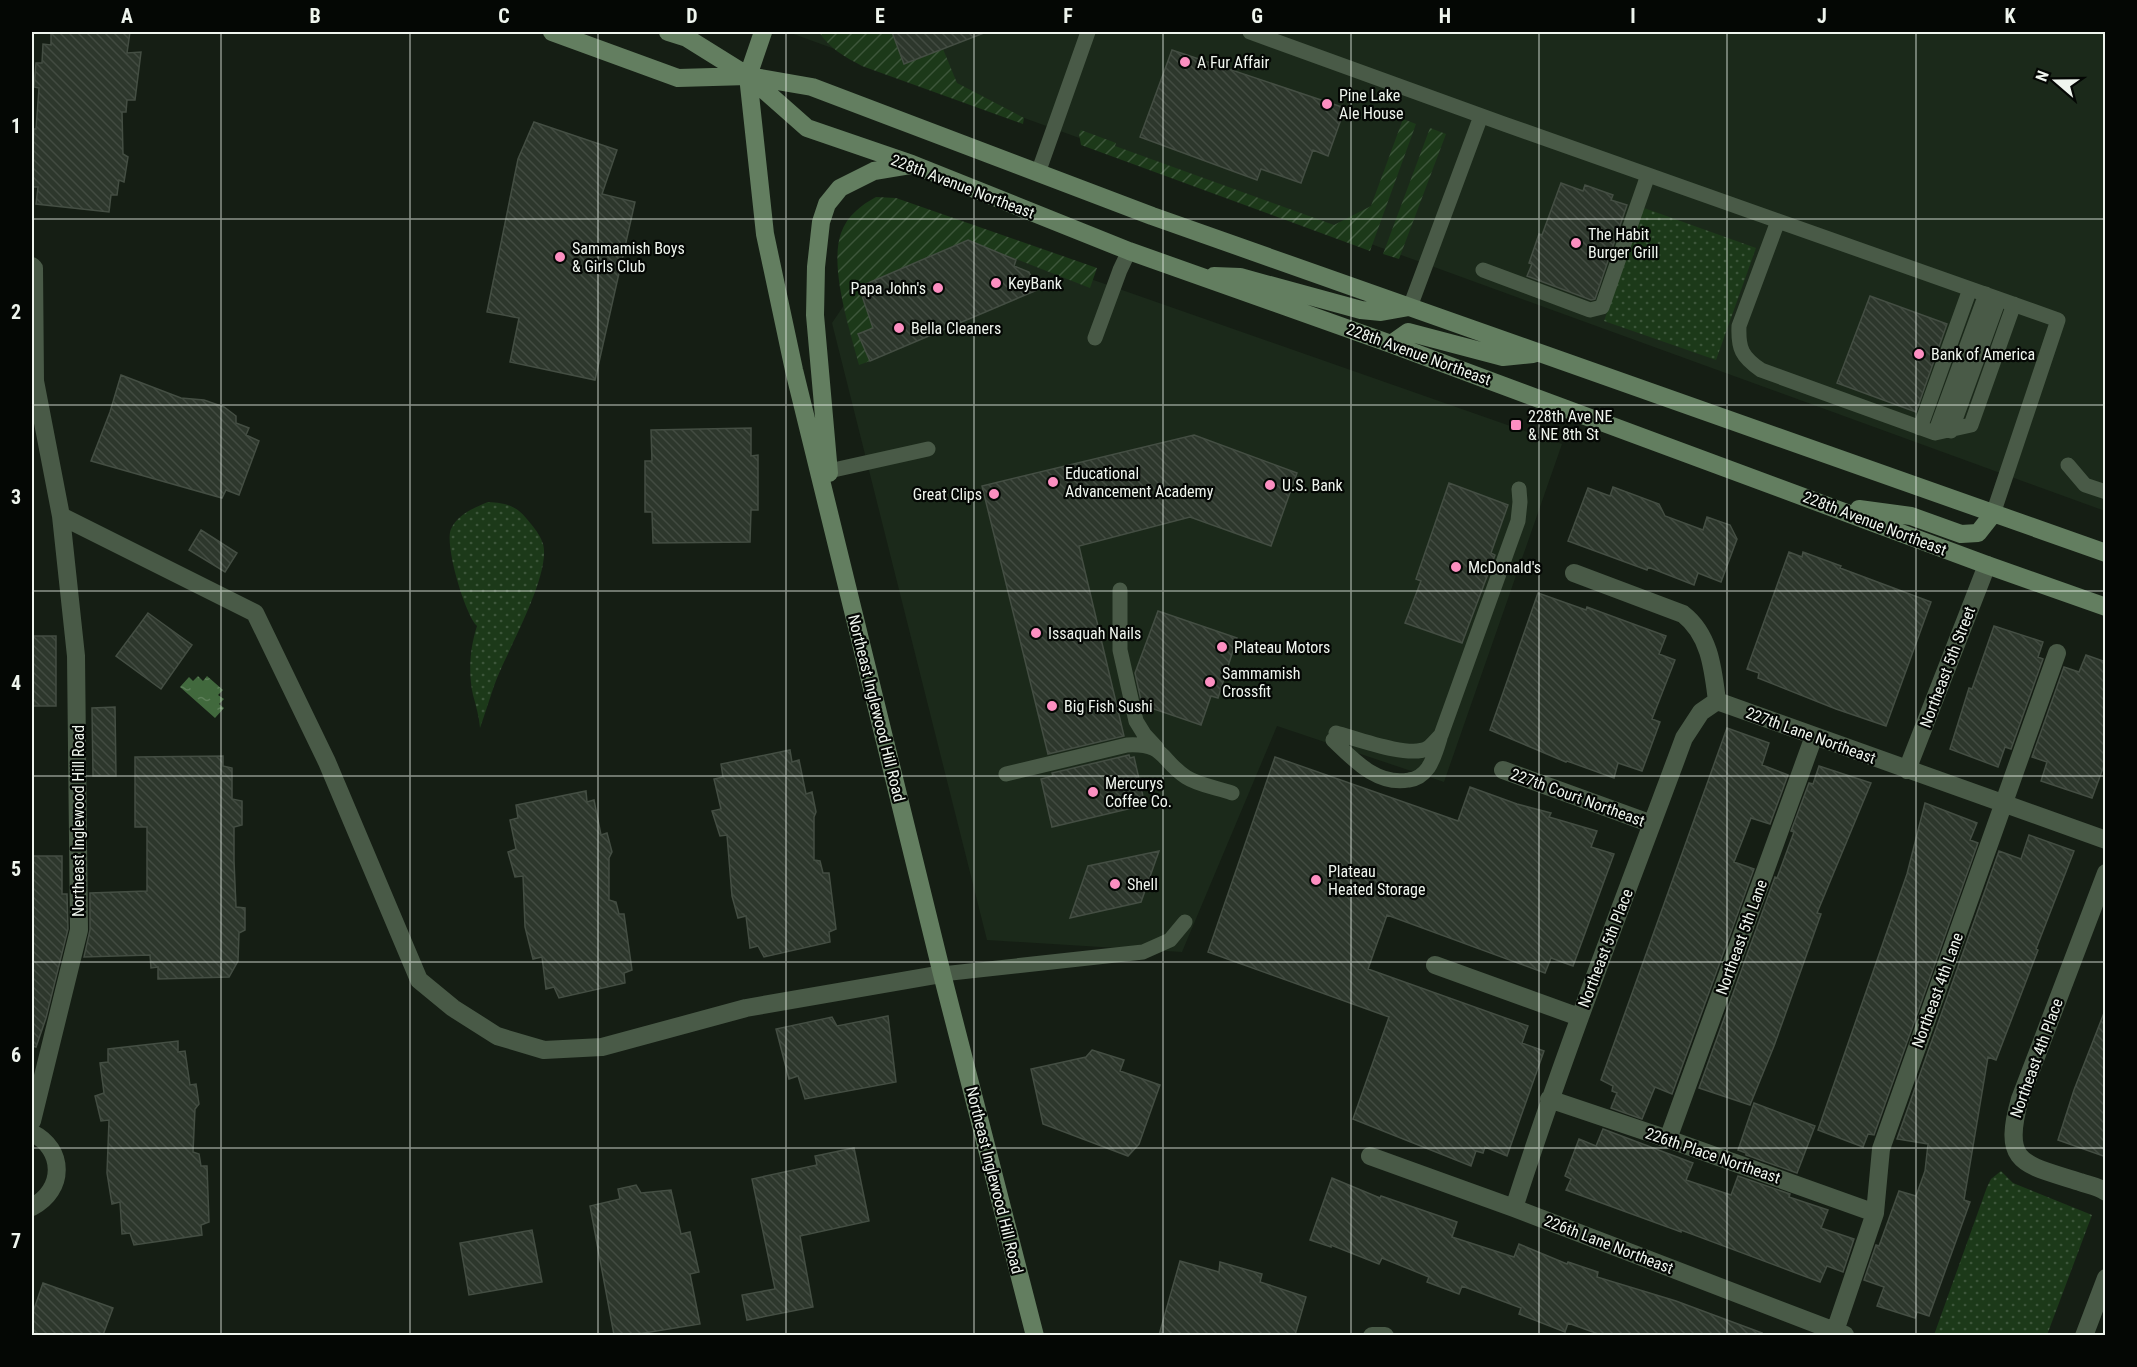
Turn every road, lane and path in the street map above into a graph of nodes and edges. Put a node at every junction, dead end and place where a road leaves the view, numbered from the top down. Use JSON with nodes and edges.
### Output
{"nodes":[{"id":1,"x":552,"y":32,"type":"edge"},
{"id":2,"x":668,"y":32,"type":"edge"},
{"id":3,"x":763,"y":32,"type":"edge"},
{"id":4,"x":1088,"y":32,"type":"edge"},
{"id":5,"x":1250,"y":32,"type":"edge"},
{"id":6,"x":748,"y":76,"type":"junction"},
{"id":7,"x":1481,"y":116,"type":"junction"},
{"id":8,"x":912,"y":164,"type":"junction"},
{"id":9,"x":1038,"y":173,"type":"junction"},
{"id":10,"x":1648,"y":175,"type":"junction"},
{"id":11,"x":1778,"y":221,"type":"junction"},
{"id":12,"x":1129,"y":250,"type":"junction"},
{"id":13,"x":32,"y":266,"type":"edge"},
{"id":14,"x":1483,"y":270,"type":"dead end"},
{"id":15,"x":1197,"y":275,"type":"junction"},
{"id":16,"x":1970,"y":289,"type":"junction"},
{"id":17,"x":1992,"y":297,"type":"junction"},
{"id":18,"x":2014,"y":304,"type":"junction"},
{"id":19,"x":1410,"y":307,"type":"junction"},
{"id":20,"x":1095,"y":338,"type":"dead end"},
{"id":21,"x":1391,"y":344,"type":"junction"},
{"id":22,"x":1541,"y":354,"type":"junction"},
{"id":23,"x":1920,"y":428,"type":"junction"},
{"id":24,"x":1951,"y":431,"type":"junction"},
{"id":25,"x":1935,"y":433,"type":"junction"},
{"id":26,"x":928,"y":449,"type":"dead end"},
{"id":27,"x":2068,"y":465,"type":"dead end"},
{"id":28,"x":825,"y":473,"type":"junction"},
{"id":29,"x":1519,"y":489,"type":"dead end"},
{"id":30,"x":2106,"y":492,"type":"edge"},
{"id":31,"x":1833,"y":507,"type":"junction"},
{"id":32,"x":1993,"y":514,"type":"junction"},
{"id":33,"x":61,"y":516,"type":"junction"},
{"id":34,"x":2106,"y":554,"type":"edge"},
{"id":35,"x":1987,"y":565,"type":"junction"},
{"id":36,"x":1574,"y":573,"type":"dead end"},
{"id":37,"x":1120,"y":590,"type":"dead end"},
{"id":38,"x":2106,"y":607,"type":"edge"},
{"id":39,"x":2057,"y":653,"type":"dead end"},
{"id":40,"x":1717,"y":701,"type":"junction"},
{"id":41,"x":1441,"y":735,"type":"junction"},
{"id":42,"x":1814,"y":736,"type":"junction"},
{"id":43,"x":1158,"y":750,"type":"junction"},
{"id":44,"x":1503,"y":770,"type":"dead end"},
{"id":45,"x":1907,"y":770,"type":"junction"},
{"id":46,"x":1006,"y":774,"type":"dead end"},
{"id":47,"x":1232,"y":793,"type":"dead end"},
{"id":48,"x":2003,"y":804,"type":"junction"},
{"id":49,"x":1652,"y":824,"type":"junction"},
{"id":50,"x":2106,"y":840,"type":"edge"},
{"id":51,"x":2106,"y":873,"type":"edge"},
{"id":52,"x":1185,"y":922,"type":"dead end"},
{"id":53,"x":1435,"y":965,"type":"dead end"},
{"id":54,"x":942,"y":974,"type":"junction"},
{"id":55,"x":1579,"y":1017,"type":"junction"},
{"id":56,"x":1549,"y":1099,"type":"junction"},
{"id":57,"x":32,"y":1121,"type":"edge"},
{"id":58,"x":32,"y":1133,"type":"edge"},
{"id":59,"x":1668,"y":1139,"type":"junction"},
{"id":60,"x":1370,"y":1156,"type":"dead end"},
{"id":61,"x":2106,"y":1192,"type":"edge"},
{"id":62,"x":32,"y":1207,"type":"edge"},
{"id":63,"x":1514,"y":1208,"type":"junction"},
{"id":64,"x":1875,"y":1213,"type":"junction"},
{"id":65,"x":2106,"y":1278,"type":"edge"},
{"id":66,"x":1841,"y":1333,"type":"edge"},
{"id":67,"x":1035,"y":1335,"type":"edge"},
{"id":68,"x":1372,"y":1335,"type":"edge"},
{"id":69,"x":1385,"y":1335,"type":"edge"},
{"id":70,"x":2084,"y":1335,"type":"edge"}],
"edges":[{"from":1,"to":6,"type":"main road","name":"228th Avenue Northeast"},
{"from":2,"to":6,"type":"main road","name":"228th Avenue Northeast"},
{"from":3,"to":6,"type":"main road"},
{"from":4,"to":9,"type":"lane"},
{"from":5,"to":7,"type":"lane"},
{"from":6,"to":8,"type":"main road","name":"228th Avenue Northeast"},
{"from":6,"to":9,"type":"main road","name":"228th Avenue Northeast"},
{"from":6,"to":28,"type":"main road"},
{"from":7,"to":10,"type":"lane"},
{"from":7,"to":19,"type":"lane"},
{"from":8,"to":12,"type":"main road","name":"228th Avenue Northeast"},
{"from":8,"to":28,"type":"main road"},
{"from":9,"to":19,"type":"main road","name":"228th Avenue Northeast"},
{"from":10,"to":11,"type":"lane"},
{"from":10,"to":14,"type":"lane"},
{"from":11,"to":16,"type":"lane"},
{"from":11,"to":23,"type":"lane"},
{"from":12,"to":15,"type":"main road","name":"228th Avenue Northeast"},
{"from":12,"to":20,"type":"lane"},
{"from":13,"to":33,"type":"street","name":"Northeast Inglewood Hill Road"},
{"from":15,"to":19,"type":"main road"},
{"from":15,"to":21,"type":"main road","name":"228th Avenue Northeast"},
{"from":16,"to":17,"type":"lane"},
{"from":16,"to":23,"type":"lane"},
{"from":17,"to":18,"type":"lane"},
{"from":17,"to":24,"type":"lane"},
{"from":17,"to":25,"type":"lane"},
{"from":18,"to":24,"type":"lane"},
{"from":18,"to":32,"type":"lane"},
{"from":19,"to":22,"type":"main road","name":"228th Avenue Northeast"},
{"from":21,"to":22,"type":"main road"},
{"from":21,"to":31,"type":"main road","name":"228th Avenue Northeast"},
{"from":22,"to":32,"type":"main road","name":"228th Avenue Northeast"},
{"from":23,"to":25,"type":"lane"},
{"from":24,"to":25,"type":"lane"},
{"from":26,"to":28,"type":"lane"},
{"from":27,"to":30,"type":"lane"},
{"from":28,"to":54,"type":"main road","name":"Northeast Inglewood Hill Road"},
{"from":29,"to":41,"type":"lane"},
{"from":31,"to":32,"type":"main road"},
{"from":31,"to":35,"type":"main road","name":"228th Avenue Northeast"},
{"from":32,"to":34,"type":"main road","name":"228th Avenue Northeast"},
{"from":33,"to":54,"type":"street"},
{"from":33,"to":57,"type":"street","name":"Northeast Inglewood Hill Road"},
{"from":35,"to":38,"type":"main road","name":"228th Avenue Northeast"},
{"from":35,"to":45,"type":"street","name":"Northeast 5th Street"},
{"from":36,"to":40,"type":"street"},
{"from":37,"to":43,"type":"lane"},
{"from":39,"to":48,"type":"street","name":"Northeast 4th Lane"},
{"from":40,"to":42,"type":"street","name":"227th Lane Northeast"},
{"from":40,"to":49,"type":"street","name":"Northeast 5th Place"},
{"from":41,"to":41,"type":"lane"},
{"from":42,"to":45,"type":"street","name":"227th Lane Northeast"},
{"from":42,"to":59,"type":"street","name":"Northeast 5th Lane"},
{"from":43,"to":46,"type":"lane"},
{"from":43,"to":47,"type":"lane"},
{"from":44,"to":49,"type":"street","name":"227th Court Northeast"},
{"from":45,"to":48,"type":"street","name":"227th Lane Northeast"},
{"from":48,"to":50,"type":"street","name":"227th Lane Northeast"},
{"from":48,"to":64,"type":"street","name":"Northeast 4th Lane"},
{"from":49,"to":55,"type":"street","name":"Northeast 5th Place"},
{"from":51,"to":61,"type":"street","name":"Northeast 4th Place"},
{"from":52,"to":54,"type":"lane"},
{"from":53,"to":55,"type":"street"},
{"from":54,"to":67,"type":"main road","name":"Northeast Inglewood Hill Road"},
{"from":55,"to":56,"type":"street","name":"Northeast 5th Place"},
{"from":56,"to":59,"type":"street","name":"226th Place Northeast"},
{"from":56,"to":63,"type":"street","name":"Northeast 5th Place"},
{"from":58,"to":62,"type":"street"},
{"from":59,"to":64,"type":"street","name":"226th Place Northeast"},
{"from":60,"to":63,"type":"street","name":"226th Lane Northeast"},
{"from":63,"to":66,"type":"street","name":"226th Lane Northeast"},
{"from":64,"to":66,"type":"street","name":"Northeast 4th Lane"},
{"from":65,"to":70,"type":"street"},
{"from":68,"to":69,"type":"street"}]}
